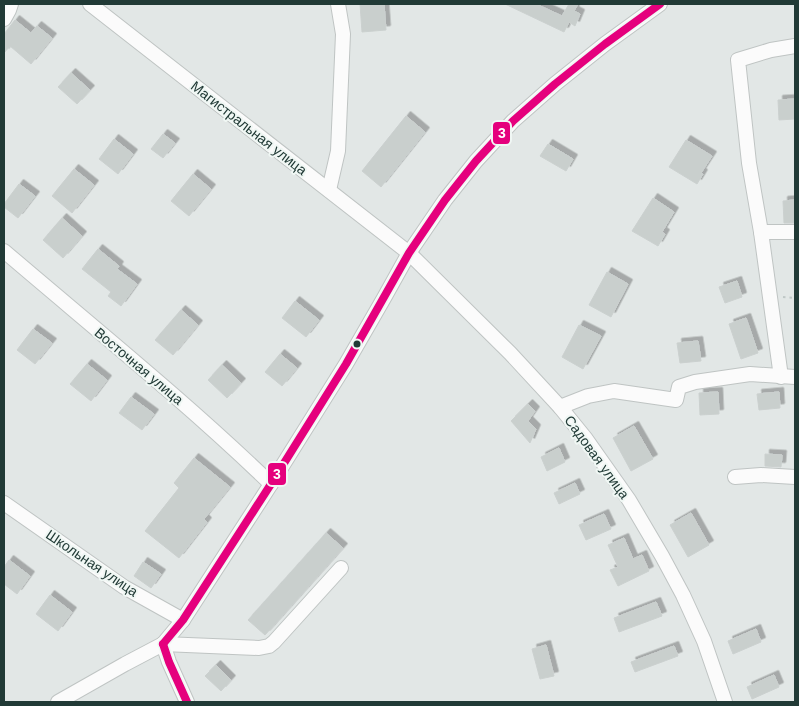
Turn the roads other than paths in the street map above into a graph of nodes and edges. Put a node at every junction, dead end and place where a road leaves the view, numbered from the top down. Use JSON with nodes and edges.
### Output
{"nodes":[{"id":1,"x":11,"y":4,"type":"edge"},
{"id":2,"x":338,"y":4,"type":"edge"},
{"id":3,"x":660,"y":4,"type":"edge"},
{"id":4,"x":97,"y":6,"type":"edge"},
{"id":5,"x":4,"y":19,"type":"edge"},
{"id":6,"x":795,"y":46,"type":"edge"},
{"id":7,"x":329,"y":190,"type":"junction"},
{"id":8,"x":761,"y":232,"type":"junction"},
{"id":9,"x":795,"y":232,"type":"edge"},
{"id":10,"x":4,"y":251,"type":"edge"},
{"id":11,"x":409,"y":252,"type":"junction"},
{"id":12,"x":780,"y":377,"type":"junction"},
{"id":13,"x":795,"y":378,"type":"edge"},
{"id":14,"x":560,"y":406,"type":"junction"},
{"id":15,"x":795,"y":476,"type":"edge"},
{"id":16,"x":735,"y":477,"type":"dead end"},
{"id":17,"x":271,"y":484,"type":"junction"},
{"id":18,"x":4,"y":503,"type":"edge"},
{"id":19,"x":341,"y":568,"type":"dead end"},
{"id":20,"x":183,"y":620,"type":"junction"},
{"id":21,"x":163,"y":644,"type":"junction"},
{"id":22,"x":58,"y":702,"type":"edge"},
{"id":23,"x":187,"y":702,"type":"edge"},
{"id":24,"x":725,"y":702,"type":"edge"}],
"edges":[{"from":1,"to":5,"type":"street"},
{"from":2,"to":7,"type":"street"},
{"from":3,"to":11,"type":"street"},
{"from":4,"to":7,"type":"street","name":"Магистральная улица"},
{"from":6,"to":8,"type":"street"},
{"from":7,"to":11,"type":"street","name":"Магистральная улица"},
{"from":8,"to":9,"type":"street"},
{"from":8,"to":12,"type":"street"},
{"from":10,"to":17,"type":"street","name":"Восточная улица"},
{"from":11,"to":14,"type":"street","name":"Садовая улица"},
{"from":11,"to":17,"type":"street"},
{"from":12,"to":13,"type":"street"},
{"from":12,"to":14,"type":"street"},
{"from":14,"to":24,"type":"street","name":"Садовая улица"},
{"from":15,"to":16,"type":"street"},
{"from":17,"to":20,"type":"street"},
{"from":18,"to":20,"type":"street","name":"Школьная улица"},
{"from":19,"to":21,"type":"street"},
{"from":20,"to":21,"type":"street"},
{"from":21,"to":22,"type":"street"},
{"from":21,"to":23,"type":"street"}]}
